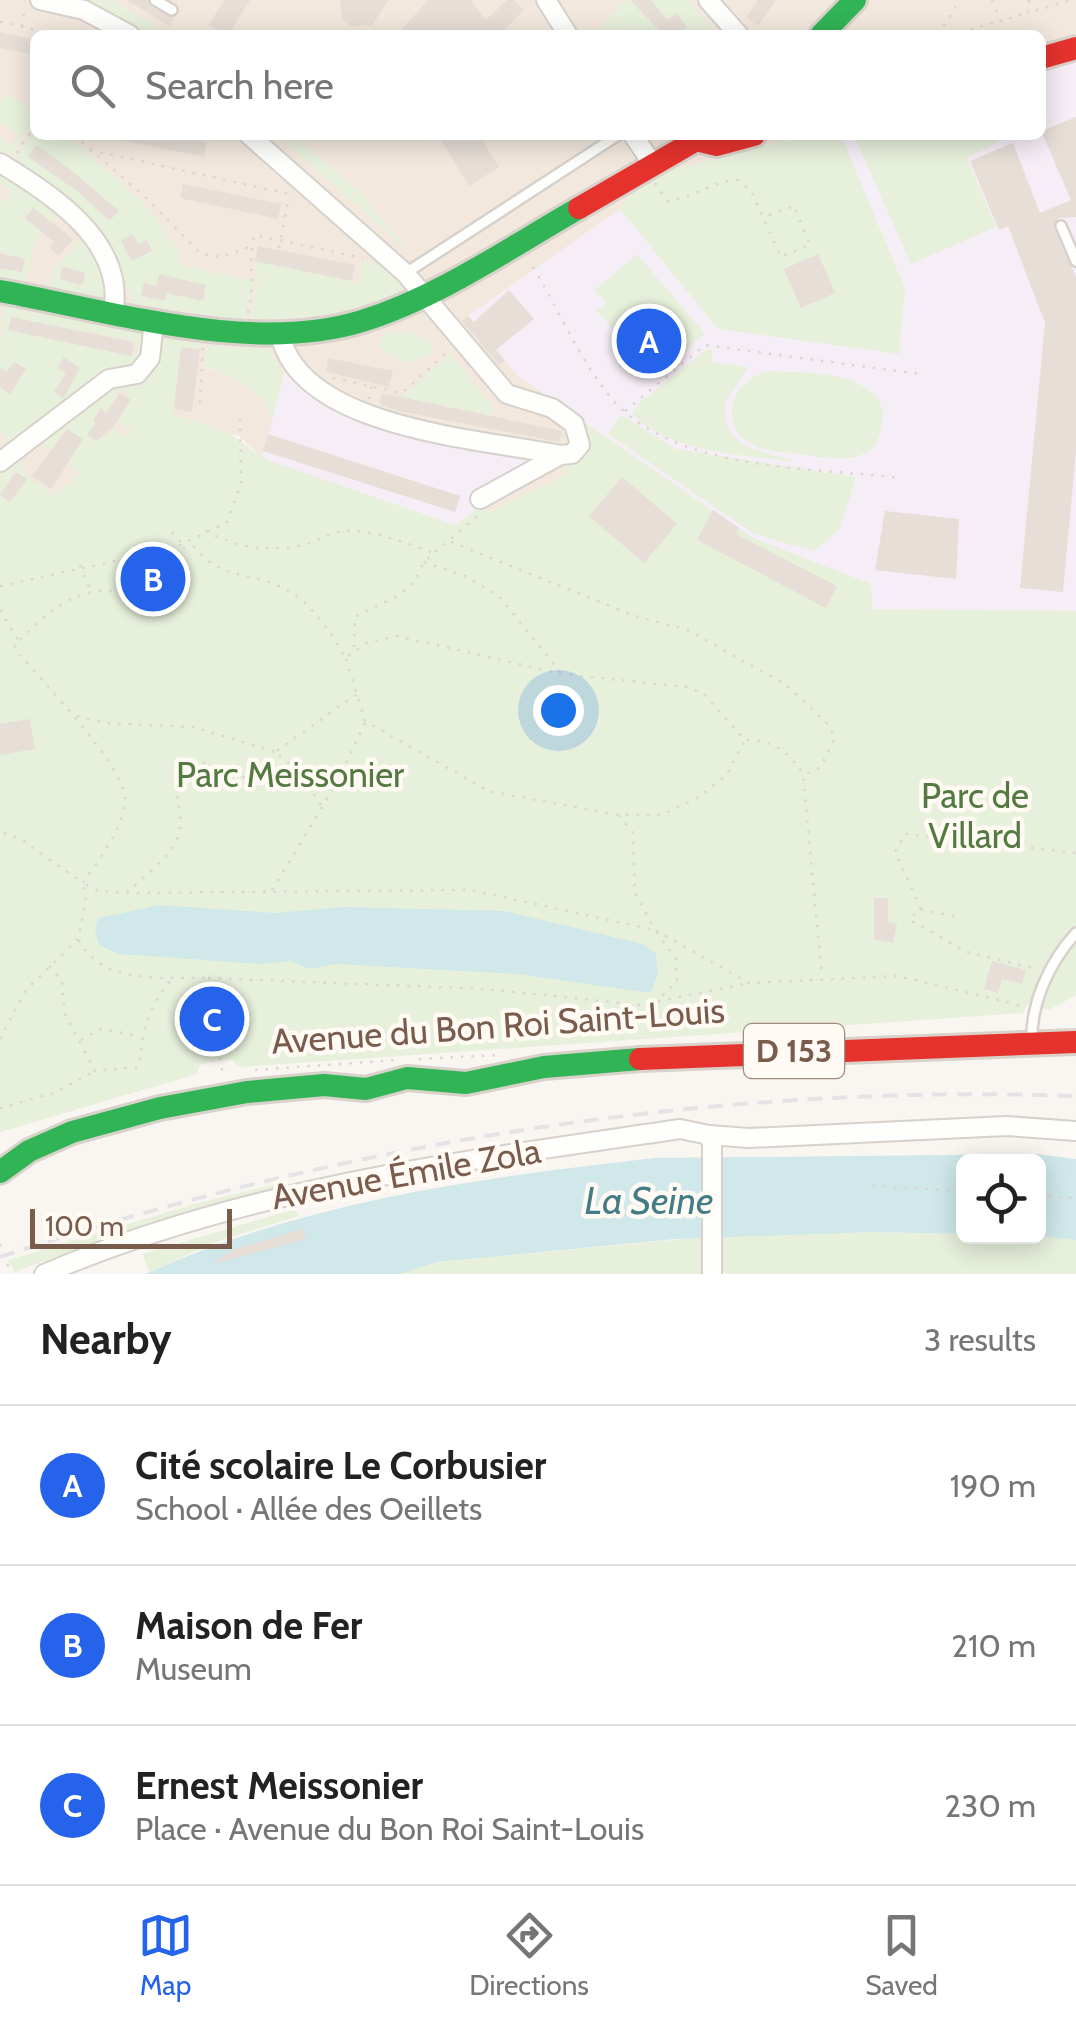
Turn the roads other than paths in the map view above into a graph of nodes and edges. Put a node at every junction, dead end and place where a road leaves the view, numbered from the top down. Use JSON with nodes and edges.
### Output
{"nodes":[{"id":1,"x":155,"y":0,"type":"edge"},
{"id":2,"x":546,"y":0,"type":"edge"},
{"id":3,"x":708,"y":0,"type":"edge"},
{"id":4,"x":854,"y":0,"type":"edge"},
{"id":5,"x":37,"y":7,"type":"edge"},
{"id":6,"x":172,"y":10,"type":"dead end"},
{"id":7,"x":121,"y":30,"type":"edge"},
{"id":8,"x":565,"y":30,"type":"edge"},
{"id":9,"x":734,"y":30,"type":"edge"},
{"id":10,"x":826,"y":30,"type":"edge"},
{"id":11,"x":1076,"y":48,"type":"edge"},
{"id":12,"x":1046,"y":57,"type":"edge"},
{"id":13,"x":255,"y":140,"type":"edge"},
{"id":14,"x":610,"y":140,"type":"edge"},
{"id":15,"x":636,"y":140,"type":"edge"},
{"id":16,"x":697,"y":140,"type":"edge"},
{"id":17,"x":706,"y":140,"type":"edge"},
{"id":18,"x":734,"y":140,"type":"edge"},
{"id":19,"x":0,"y":163,"type":"edge"},
{"id":20,"x":652,"y":171,"type":"junction"},
{"id":21,"x":1061,"y":226,"type":"dead end"},
{"id":22,"x":1076,"y":261,"type":"edge"},
{"id":23,"x":406,"y":273,"type":"junction"},
{"id":24,"x":0,"y":292,"type":"edge"},
{"id":25,"x":427,"y":294,"type":"junction"},
{"id":26,"x":112,"y":312,"type":"junction"},
{"id":27,"x":154,"y":321,"type":"junction"},
{"id":28,"x":280,"y":333,"type":"junction"},
{"id":29,"x":560,"y":456,"type":"junction"},
{"id":30,"x":0,"y":460,"type":"edge"},
{"id":31,"x":482,"y":504,"type":"road end"},
{"id":32,"x":1076,"y":932,"type":"edge"},
{"id":33,"x":1032,"y":1026,"type":"junction"},
{"id":34,"x":1076,"y":1028,"type":"edge"},
{"id":35,"x":1076,"y":1042,"type":"edge"},
{"id":36,"x":1076,"y":1131,"type":"edge"},
{"id":37,"x":710,"y":1140,"type":"junction"},
{"id":38,"x":0,"y":1155,"type":"edge"},
{"id":39,"x":0,"y":1172,"type":"edge"},
{"id":40,"x":712,"y":1269,"type":"edge"},
{"id":41,"x":44,"y":1274,"type":"edge"}],
"edges":[{"from":1,"to":6,"type":"lane"},
{"from":2,"to":8,"type":"street"},
{"from":3,"to":9,"type":"street"},
{"from":4,"to":10,"type":"main road"},
{"from":5,"to":7,"type":"street"},
{"from":11,"to":12,"type":"main road"},
{"from":13,"to":23,"type":"street"},
{"from":14,"to":23,"type":"lane"},
{"from":15,"to":20,"type":"street"},
{"from":16,"to":20,"type":"main road"},
{"from":17,"to":18,"type":"main road"},
{"from":19,"to":26,"type":"street"},
{"from":20,"to":25,"type":"main road"},
{"from":21,"to":22,"type":"lane"},
{"from":23,"to":25,"type":"street"},
{"from":24,"to":26,"type":"main road"},
{"from":25,"to":28,"type":"main road"},
{"from":25,"to":29,"type":"street"},
{"from":26,"to":27,"type":"main road"},
{"from":27,"to":28,"type":"main road"},
{"from":27,"to":30,"type":"street"},
{"from":28,"to":29,"type":"street"},
{"from":29,"to":31,"type":"street"},
{"from":32,"to":33,"type":"lane"},
{"from":33,"to":34,"type":"main road","name":"Avenue du Bon Roi Saint-Louis","number":"D 153"},
{"from":33,"to":35,"type":"main road","name":"Avenue du Bon Roi Saint-Louis","number":"D 153"},
{"from":33,"to":38,"type":"main road","name":"Avenue du Bon Roi Saint-Louis","number":"D 153"},
{"from":33,"to":39,"type":"main road","name":"Avenue du Bon Roi Saint-Louis","number":"D 153"},
{"from":36,"to":37,"type":"street","name":"Avenue Émile Zola"},
{"from":37,"to":40,"type":"street"},
{"from":37,"to":41,"type":"street","name":"Avenue Émile Zola"}]}
